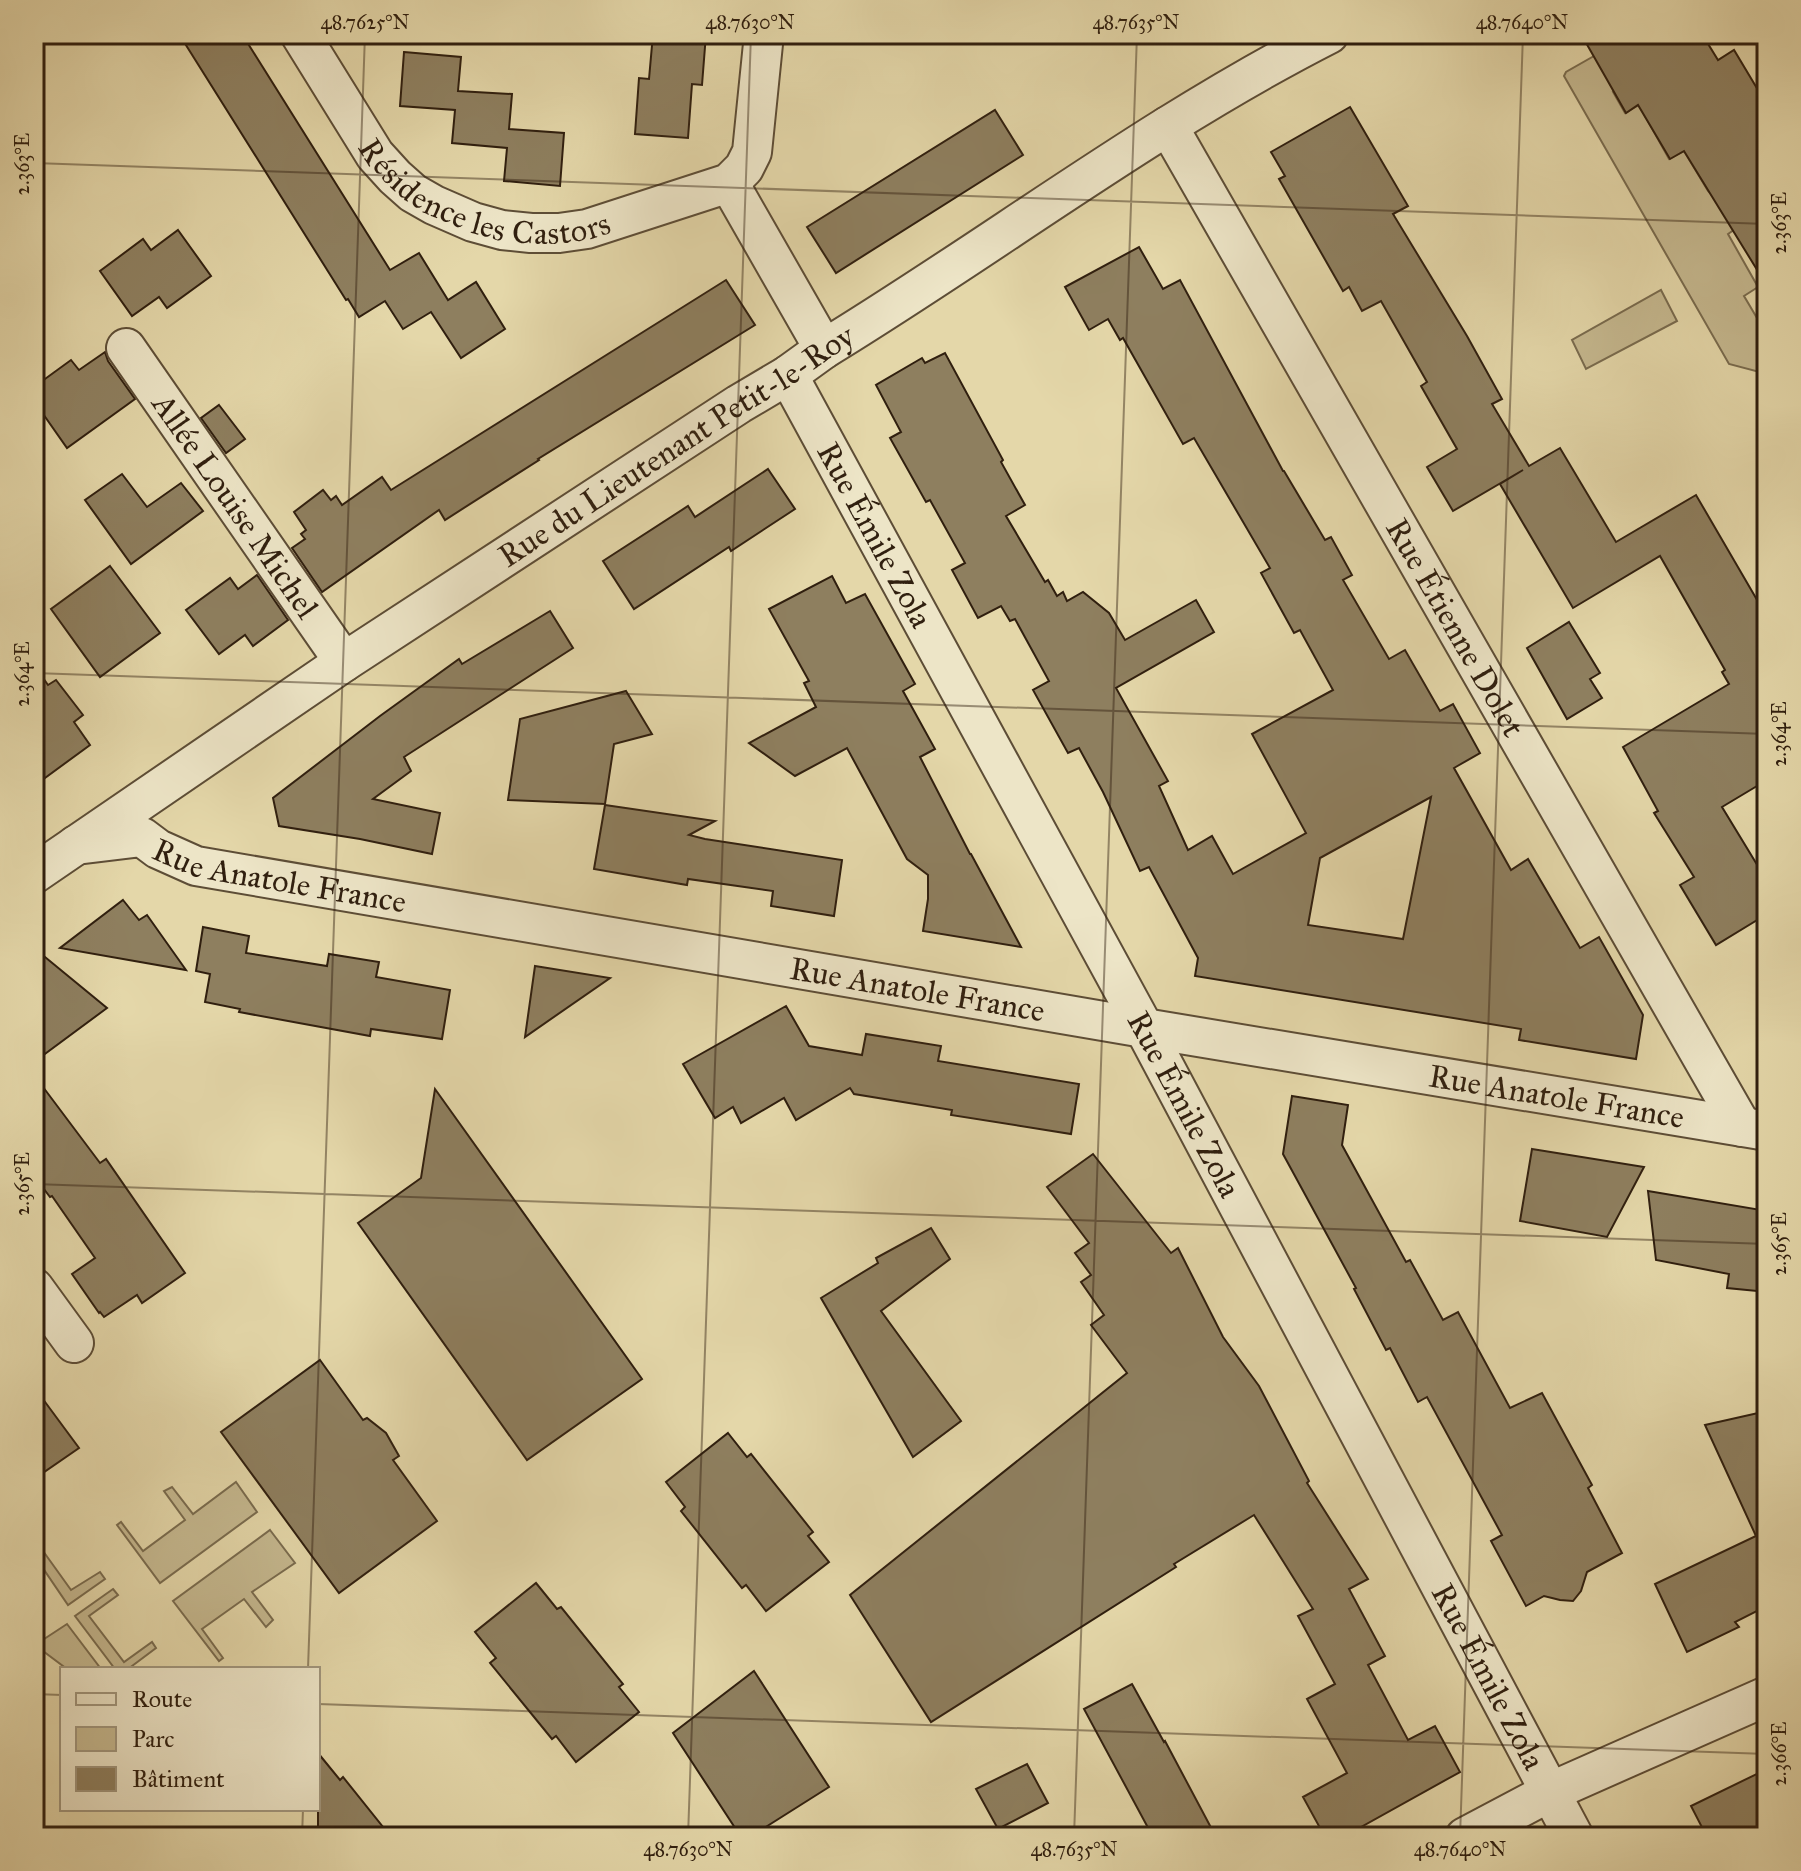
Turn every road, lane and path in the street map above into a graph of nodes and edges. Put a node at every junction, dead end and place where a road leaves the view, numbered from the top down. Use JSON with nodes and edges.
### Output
{"nodes":[{"id":1,"x":300,"y":34,"type":"edge"},
{"id":2,"x":764,"y":34,"type":"edge"},
{"id":3,"x":1329,"y":34,"type":"edge"},
{"id":4,"x":1282,"y":44,"type":"edge"},
{"id":5,"x":1168,"y":126,"type":"junction"},
{"id":6,"x":729,"y":183,"type":"junction"},
{"id":7,"x":126,"y":348,"type":"dead end"},
{"id":8,"x":824,"y":349,"type":"junction"},
{"id":9,"x":788,"y":375,"type":"junction"},
{"id":10,"x":344,"y":662,"type":"junction"},
{"id":11,"x":76,"y":845,"type":"junction"},
{"id":12,"x":34,"y":874,"type":"edge"},
{"id":13,"x":1144,"y":1028,"type":"junction"},
{"id":14,"x":1754,"y":1129,"type":"edge"},
{"id":15,"x":34,"y":1288,"type":"edge"},
{"id":16,"x":74,"y":1343,"type":"dead end"},
{"id":17,"x":1767,"y":1696,"type":"edge"},
{"id":18,"x":1550,"y":1792,"type":"junction"},
{"id":19,"x":1465,"y":1837,"type":"edge"},
{"id":20,"x":1574,"y":1837,"type":"edge"}],
"edges":[{"from":1,"to":6,"type":"street","name":"Résidence les Castors"},
{"from":2,"to":6,"type":"street"},
{"from":3,"to":4,"type":"street","name":"Rue du Lieutenant Petit-le-Roy"},
{"from":4,"to":5,"type":"street","name":"Rue du Lieutenant Petit-le-Roy"},
{"from":5,"to":8,"type":"street","name":"Rue du Lieutenant Petit-le-Roy"},
{"from":5,"to":14,"type":"street","name":"Rue Étienne Dolet"},
{"from":6,"to":8,"type":"street"},
{"from":7,"to":10,"type":"street","name":"Allée Louise Michel"},
{"from":8,"to":9,"type":"street","name":"Rue du Lieutenant Petit-le-Roy"},
{"from":9,"to":10,"type":"street","name":"Rue du Lieutenant Petit-le-Roy"},
{"from":9,"to":13,"type":"street","name":"Rue Émile Zola"},
{"from":10,"to":11,"type":"street","name":"Rue du Lieutenant Petit-le-Roy"},
{"from":11,"to":12,"type":"street","name":"Rue du Lieutenant Petit-le-Roy"},
{"from":11,"to":13,"type":"street","name":"Rue Anatole France"},
{"from":13,"to":14,"type":"street","name":"Rue Anatole France"},
{"from":13,"to":18,"type":"street","name":"Rue Émile Zola"},
{"from":15,"to":16,"type":"street"},
{"from":17,"to":18,"type":"street"},
{"from":18,"to":19,"type":"street"},
{"from":18,"to":20,"type":"street","name":"Rue Émile Zola"}]}
